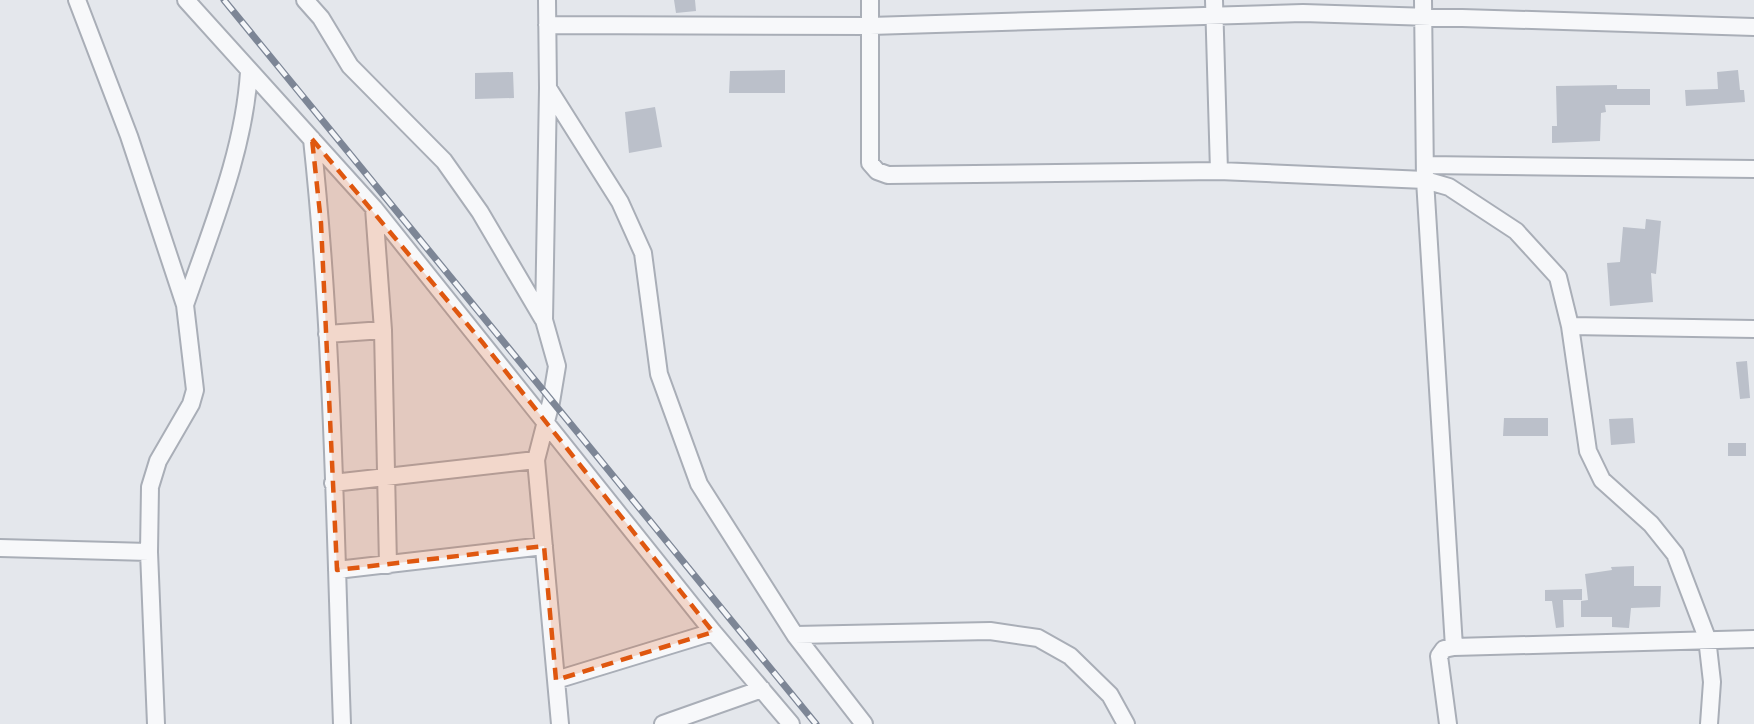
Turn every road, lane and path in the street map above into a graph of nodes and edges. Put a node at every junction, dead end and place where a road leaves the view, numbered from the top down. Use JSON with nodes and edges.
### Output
{"nodes":[{"id":1,"x":77,"y":0,"type":"edge"},
{"id":2,"x":186,"y":0,"type":"edge"},
{"id":3,"x":305,"y":0,"type":"edge"},
{"id":4,"x":546,"y":0,"type":"edge"},
{"id":5,"x":870,"y":0,"type":"edge"},
{"id":6,"x":1214,"y":0,"type":"edge"},
{"id":7,"x":1423,"y":0,"type":"edge"},
{"id":8,"x":1214,"y":17,"type":"junction"},
{"id":9,"x":1423,"y":18,"type":"junction"},
{"id":10,"x":547,"y":25,"type":"junction"},
{"id":11,"x":870,"y":26,"type":"junction"},
{"id":12,"x":1754,"y":27,"type":"edge"},
{"id":13,"x":249,"y":72,"type":"junction"},
{"id":14,"x":548,"y":88,"type":"junction"},
{"id":15,"x":312,"y":139,"type":"junction"},
{"id":16,"x":1754,"y":169,"type":"edge"},
{"id":17,"x":1219,"y":171,"type":"junction"},
{"id":18,"x":1425,"y":172,"type":"junction"},
{"id":19,"x":374,"y":208,"type":"junction"},
{"id":20,"x":186,"y":305,"type":"junction"},
{"id":21,"x":544,"y":320,"type":"junction"},
{"id":22,"x":1570,"y":326,"type":"junction"},
{"id":23,"x":1754,"y":329,"type":"edge"},
{"id":24,"x":383,"y":330,"type":"junction"},
{"id":25,"x":327,"y":334,"type":"junction"},
{"id":26,"x":546,"y":423,"type":"junction"},
{"id":27,"x":536,"y":460,"type":"junction"},
{"id":28,"x":386,"y":478,"type":"junction"},
{"id":29,"x":333,"y":483,"type":"junction"},
{"id":30,"x":544,"y":546,"type":"junction"},
{"id":31,"x":0,"y":548,"type":"edge"},
{"id":32,"x":149,"y":552,"type":"junction"},
{"id":33,"x":388,"y":565,"type":"junction"},
{"id":34,"x":337,"y":570,"type":"junction"},
{"id":35,"x":713,"y":632,"type":"junction"},
{"id":36,"x":795,"y":635,"type":"junction"},
{"id":37,"x":1707,"y":638,"type":"junction"},
{"id":38,"x":1754,"y":639,"type":"edge"},
{"id":39,"x":1454,"y":647,"type":"junction"},
{"id":40,"x":556,"y":680,"type":"junction"},
{"id":41,"x":762,"y":689,"type":"junction"},
{"id":42,"x":156,"y":724,"type":"edge"},
{"id":43,"x":342,"y":724,"type":"edge"},
{"id":44,"x":560,"y":724,"type":"edge"},
{"id":45,"x":663,"y":724,"type":"edge"},
{"id":46,"x":791,"y":724,"type":"edge"},
{"id":47,"x":864,"y":724,"type":"edge"},
{"id":48,"x":1126,"y":724,"type":"edge"},
{"id":49,"x":1448,"y":724,"type":"edge"},
{"id":50,"x":1709,"y":724,"type":"edge"}],
"edges":[{"from":1,"to":20,"type":"street"},
{"from":2,"to":13,"type":"street"},
{"from":3,"to":21,"type":"street"},
{"from":4,"to":10,"type":"street"},
{"from":5,"to":11,"type":"street"},
{"from":6,"to":8,"type":"street"},
{"from":7,"to":9,"type":"street"},
{"from":8,"to":9,"type":"street"},
{"from":8,"to":11,"type":"street"},
{"from":8,"to":17,"type":"street"},
{"from":9,"to":12,"type":"street"},
{"from":9,"to":18,"type":"street"},
{"from":10,"to":11,"type":"street"},
{"from":10,"to":14,"type":"street"},
{"from":11,"to":17,"type":"street"},
{"from":13,"to":15,"type":"street"},
{"from":13,"to":20,"type":"street"},
{"from":14,"to":21,"type":"street"},
{"from":14,"to":36,"type":"street"},
{"from":15,"to":19,"type":"street"},
{"from":15,"to":25,"type":"street"},
{"from":16,"to":18,"type":"street"},
{"from":17,"to":18,"type":"street"},
{"from":18,"to":22,"type":"street"},
{"from":18,"to":39,"type":"street"},
{"from":19,"to":24,"type":"street"},
{"from":19,"to":26,"type":"street"},
{"from":20,"to":32,"type":"street"},
{"from":21,"to":26,"type":"street"},
{"from":22,"to":23,"type":"street"},
{"from":22,"to":37,"type":"street"},
{"from":24,"to":25,"type":"street"},
{"from":24,"to":28,"type":"street"},
{"from":25,"to":29,"type":"street"},
{"from":26,"to":27,"type":"street"},
{"from":26,"to":35,"type":"street"},
{"from":27,"to":28,"type":"street"},
{"from":27,"to":30,"type":"street"},
{"from":28,"to":29,"type":"street"},
{"from":28,"to":33,"type":"street"},
{"from":29,"to":34,"type":"street"},
{"from":30,"to":33,"type":"street"},
{"from":30,"to":40,"type":"street"},
{"from":31,"to":32,"type":"street"},
{"from":32,"to":42,"type":"street"},
{"from":33,"to":34,"type":"street"},
{"from":34,"to":43,"type":"street"},
{"from":35,"to":40,"type":"street"},
{"from":35,"to":41,"type":"street"},
{"from":36,"to":47,"type":"street"},
{"from":36,"to":48,"type":"street"},
{"from":37,"to":38,"type":"street"},
{"from":37,"to":39,"type":"street"},
{"from":37,"to":50,"type":"street"},
{"from":39,"to":49,"type":"street"},
{"from":40,"to":44,"type":"street"},
{"from":41,"to":45,"type":"street"},
{"from":41,"to":46,"type":"street"}]}
